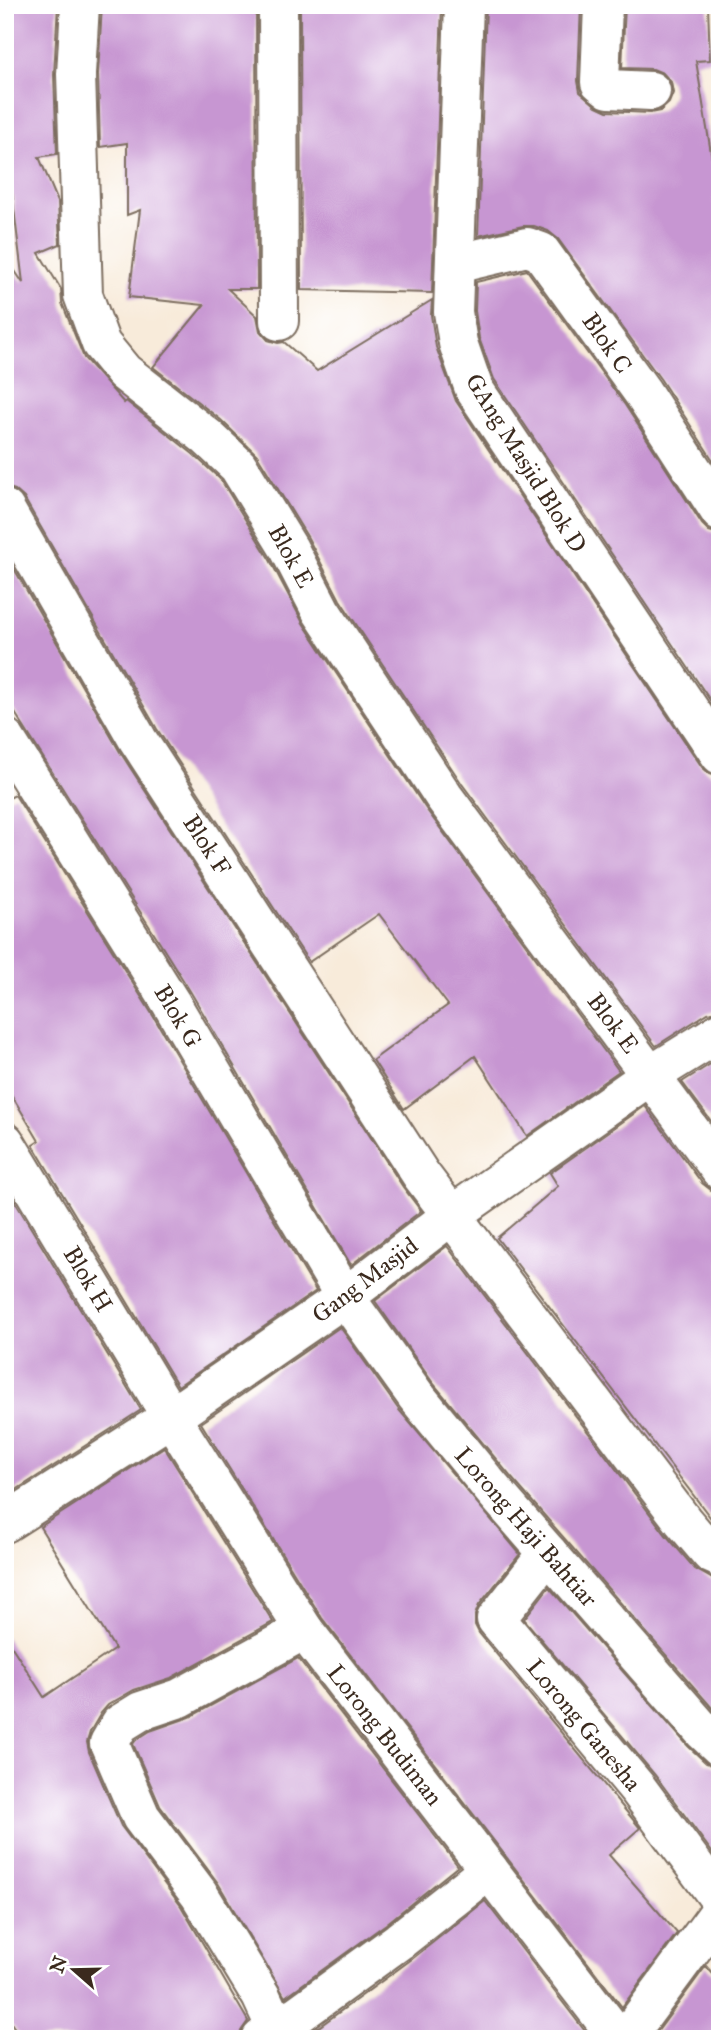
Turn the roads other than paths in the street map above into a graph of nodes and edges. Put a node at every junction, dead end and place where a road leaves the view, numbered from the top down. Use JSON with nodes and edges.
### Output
{"nodes":[{"id":1,"x":80,"y":5,"type":"edge"},
{"id":2,"x":278,"y":5,"type":"edge"},
{"id":3,"x":464,"y":5,"type":"edge"},
{"id":4,"x":603,"y":5,"type":"edge"},
{"id":5,"x":650,"y":92,"type":"dead end"},
{"id":6,"x":455,"y":264,"type":"junction"},
{"id":7,"x":279,"y":321,"type":"dead end"},
{"id":8,"x":5,"y":509,"type":"edge"},
{"id":9,"x":720,"y":512,"type":"edge"},
{"id":10,"x":5,"y":738,"type":"edge"},
{"id":11,"x":720,"y":755,"type":"edge"},
{"id":12,"x":720,"y":1032,"type":"edge"},
{"id":13,"x":651,"y":1074,"type":"junction"},
{"id":14,"x":5,"y":1142,"type":"edge"},
{"id":15,"x":720,"y":1170,"type":"edge"},
{"id":16,"x":452,"y":1215,"type":"junction"},
{"id":17,"x":345,"y":1297,"type":"junction"},
{"id":18,"x":172,"y":1417,"type":"junction"},
{"id":19,"x":5,"y":1523,"type":"edge"},
{"id":20,"x":548,"y":1553,"type":"junction"},
{"id":21,"x":720,"y":1558,"type":"edge"},
{"id":22,"x":304,"y":1630,"type":"junction"},
{"id":23,"x":720,"y":1747,"type":"edge"},
{"id":24,"x":489,"y":1870,"type":"junction"},
{"id":25,"x":720,"y":1900,"type":"edge"},
{"id":26,"x":720,"y":1911,"type":"edge"},
{"id":27,"x":267,"y":2031,"type":"edge"},
{"id":28,"x":619,"y":2039,"type":"edge"},
{"id":29,"x":625,"y":2039,"type":"edge"}],
"edges":[{"from":1,"to":13,"type":"street","name":"Blok E"},
{"from":2,"to":7,"type":"street"},
{"from":3,"to":6,"type":"street","name":"GAng Masjid Blok D"},
{"from":4,"to":5,"type":"street"},
{"from":6,"to":9,"type":"street","name":"Blok C"},
{"from":6,"to":11,"type":"street","name":"GAng Masjid Blok D"},
{"from":8,"to":16,"type":"street","name":"Blok F"},
{"from":10,"to":17,"type":"street","name":"Blok G"},
{"from":12,"to":13,"type":"street","name":"Gang Masjid"},
{"from":13,"to":15,"type":"street","name":"Blok E"},
{"from":13,"to":16,"type":"street","name":"Gang Masjid"},
{"from":14,"to":18,"type":"street","name":"Blok H"},
{"from":16,"to":17,"type":"street","name":"Gang Masjid"},
{"from":16,"to":21,"type":"street","name":"Blok F"},
{"from":17,"to":18,"type":"street","name":"Gang Masjid"},
{"from":17,"to":20,"type":"street","name":"Lorong Haji Bahtiar"},
{"from":18,"to":19,"type":"street","name":"Gang Masjid"},
{"from":18,"to":22,"type":"street","name":"Lorong Budiman"},
{"from":20,"to":23,"type":"street","name":"Lorong Haji Bahtiar"},
{"from":20,"to":25,"type":"street","name":"Lorong Ganesha"},
{"from":22,"to":24,"type":"street","name":"Lorong Budiman"},
{"from":22,"to":27,"type":"street"},
{"from":24,"to":27,"type":"street"},
{"from":24,"to":28,"type":"street","name":"Lorong Budiman"},
{"from":26,"to":29,"type":"street"}]}
